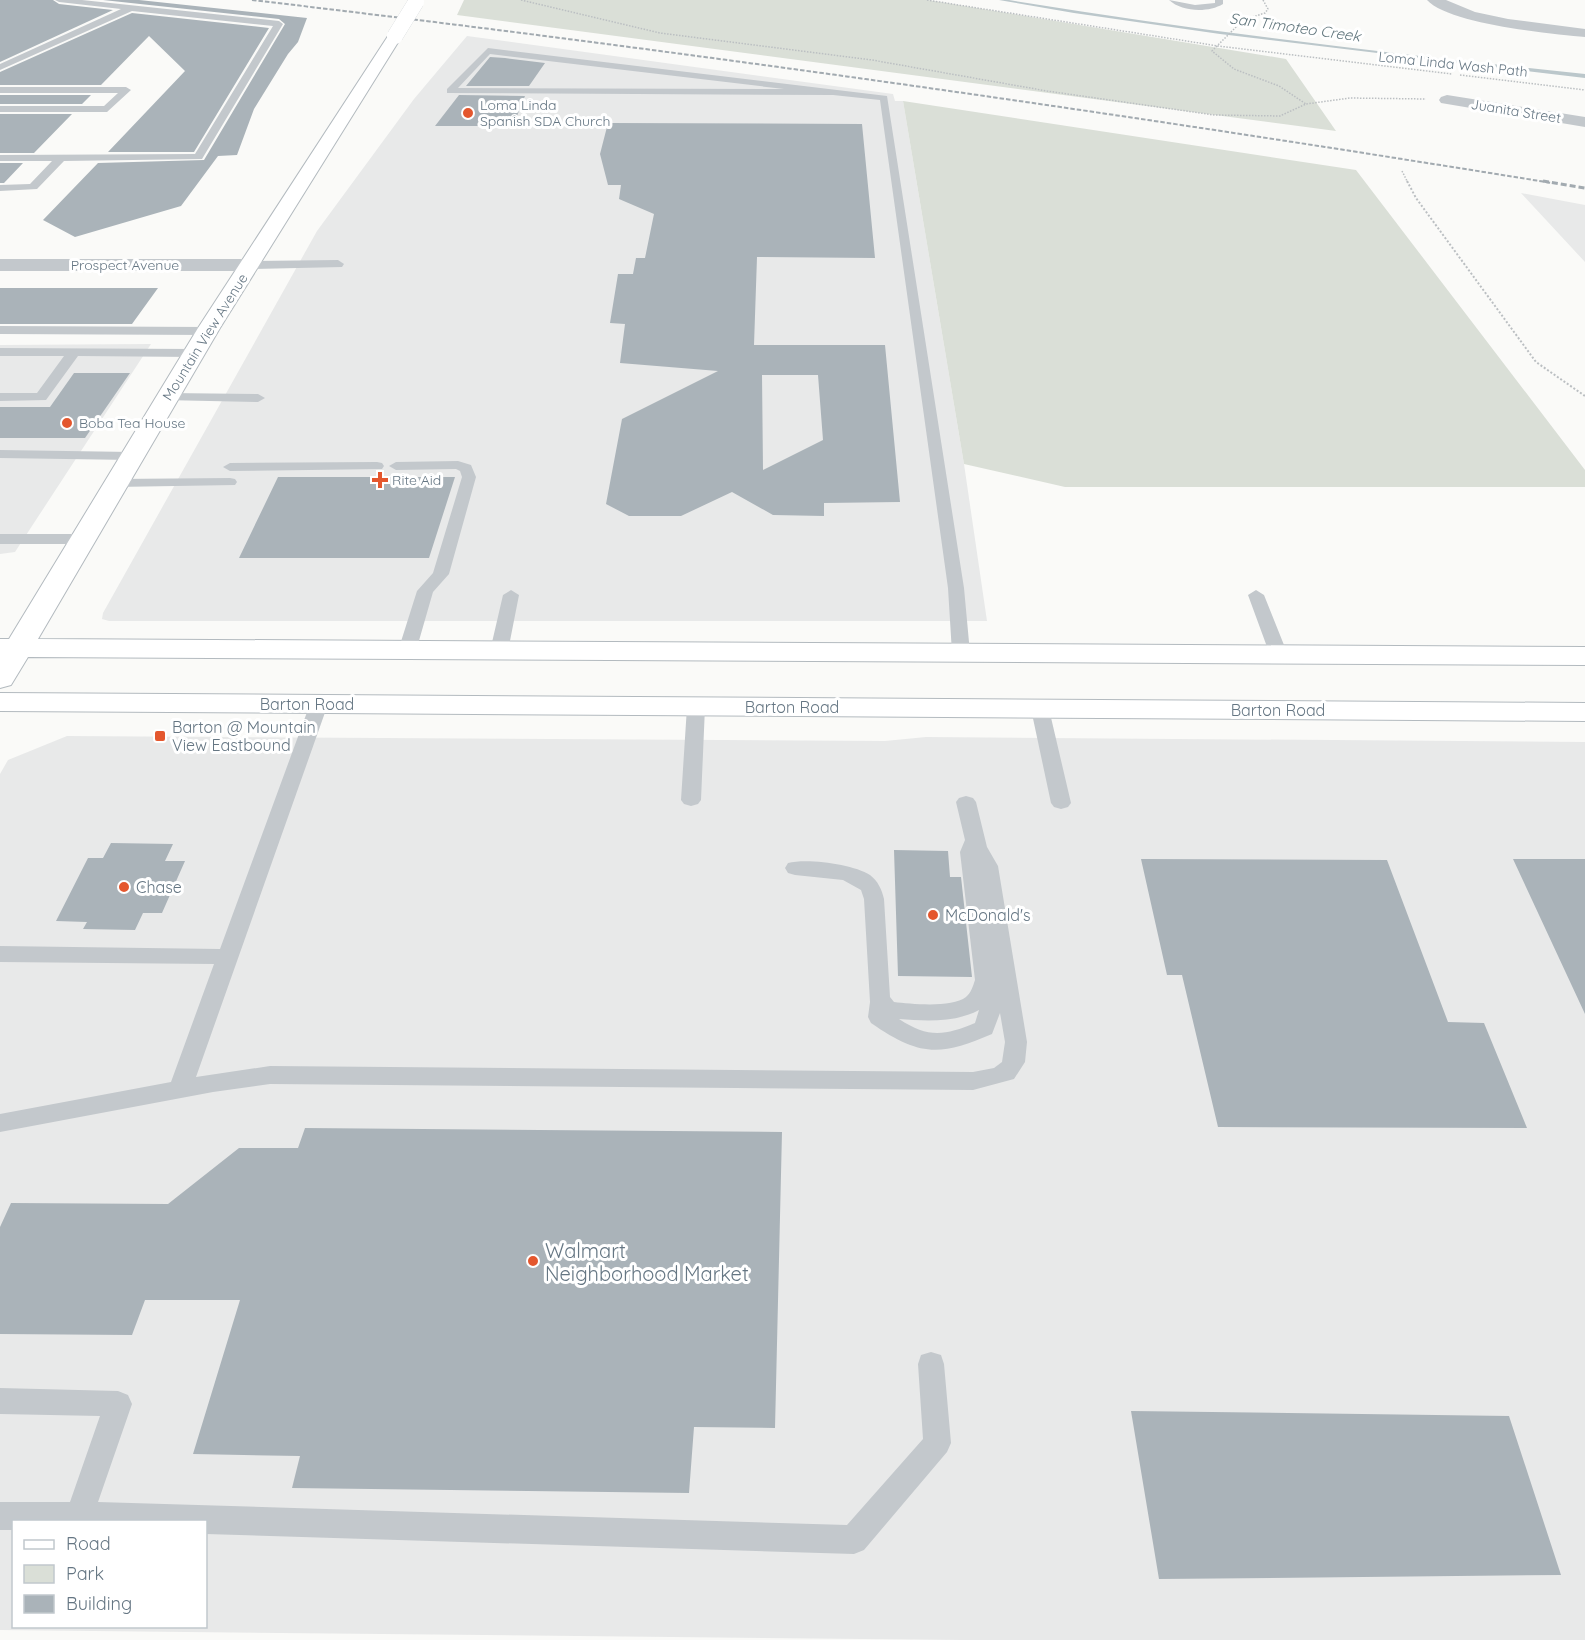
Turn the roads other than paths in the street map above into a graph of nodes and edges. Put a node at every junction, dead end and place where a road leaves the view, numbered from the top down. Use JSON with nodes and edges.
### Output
{"nodes":[{"id":1,"x":59,"y":0,"type":"edge"},
{"id":2,"x":1173,"y":0,"type":"edge"},
{"id":3,"x":1219,"y":0,"type":"edge"},
{"id":4,"x":1434,"y":0,"type":"edge"},
{"id":5,"x":416,"y":1,"type":"edge"},
{"id":6,"x":132,"y":8,"type":"junction"},
{"id":7,"x":1585,"y":33,"type":"edge"},
{"id":8,"x":0,"y":59,"type":"edge"},
{"id":9,"x":12,"y":62,"type":"junction"},
{"id":10,"x":0,"y":67,"type":"edge"},
{"id":11,"x":0,"y":90,"type":"edge"},
{"id":12,"x":576,"y":92,"type":"junction"},
{"id":13,"x":840,"y":92,"type":"junction"},
{"id":14,"x":1447,"y":100,"type":"road end"},
{"id":15,"x":573,"y":102,"type":"dead end"},
{"id":16,"x":0,"y":109,"type":"edge"},
{"id":17,"x":1585,"y":122,"type":"edge"},
{"id":18,"x":0,"y":158,"type":"edge"},
{"id":19,"x":61,"y":158,"type":"junction"},
{"id":20,"x":0,"y":188,"type":"edge"},
{"id":21,"x":338,"y":264,"type":"dead end"},
{"id":22,"x":0,"y":265,"type":"edge"},
{"id":23,"x":249,"y":265,"type":"junction"},
{"id":24,"x":0,"y":330,"type":"edge"},
{"id":25,"x":208,"y":331,"type":"junction"},
{"id":26,"x":0,"y":352,"type":"edge"},
{"id":27,"x":74,"y":352,"type":"junction"},
{"id":28,"x":194,"y":353,"type":"junction"},
{"id":29,"x":0,"y":397,"type":"edge"},
{"id":30,"x":168,"y":397,"type":"junction"},
{"id":31,"x":258,"y":398,"type":"dead end"},
{"id":32,"x":0,"y":454,"type":"edge"},
{"id":33,"x":132,"y":456,"type":"junction"},
{"id":34,"x":377,"y":466,"type":"dead end"},
{"id":35,"x":396,"y":466,"type":"dead end"},
{"id":36,"x":115,"y":483,"type":"junction"},
{"id":37,"x":0,"y":539,"type":"edge"},
{"id":38,"x":82,"y":539,"type":"junction"},
{"id":39,"x":511,"y":595,"type":"dead end"},
{"id":40,"x":1256,"y":595,"type":"dead end"},
{"id":41,"x":8,"y":648,"type":"edge"},
{"id":42,"x":406,"y":651,"type":"junction"},
{"id":43,"x":499,"y":651,"type":"junction"},
{"id":44,"x":961,"y":653,"type":"junction"},
{"id":45,"x":1279,"y":655,"type":"junction"},
{"id":46,"x":1585,"y":656,"type":"edge"},
{"id":47,"x":0,"y":679,"type":"edge"},
{"id":48,"x":0,"y":702,"type":"edge"},
{"id":49,"x":319,"y":704,"type":"junction"},
{"id":50,"x":696,"y":707,"type":"junction"},
{"id":51,"x":1040,"y":709,"type":"junction"},
{"id":52,"x":1585,"y":712,"type":"edge"},
{"id":53,"x":692,"y":800,"type":"dead end"},
{"id":54,"x":966,"y":802,"type":"dead end"},
{"id":55,"x":1061,"y":803,"type":"dead end"},
{"id":56,"x":976,"y":840,"type":"junction"},
{"id":57,"x":795,"y":868,"type":"dead end"},
{"id":58,"x":0,"y":954,"type":"edge"},
{"id":59,"x":228,"y":957,"type":"junction"},
{"id":60,"x":986,"y":980,"type":"junction"},
{"id":61,"x":879,"y":999,"type":"junction"},
{"id":62,"x":180,"y":1089,"type":"junction"},
{"id":63,"x":0,"y":1123,"type":"edge"},
{"id":64,"x":931,"y":1364,"type":"dead end"},
{"id":65,"x":0,"y":1401,"type":"edge"},
{"id":66,"x":0,"y":1516,"type":"edge"},
{"id":67,"x":79,"y":1516,"type":"junction"}],
"edges":[{"from":1,"to":6,"type":"lane"},
{"from":2,"to":3,"type":"lane"},
{"from":4,"to":7,"type":"street"},
{"from":5,"to":23,"type":"main road","name":"Mountain View Avenue","bridge":true},
{"from":6,"to":9,"type":"lane"},
{"from":6,"to":19,"type":"lane"},
{"from":8,"to":9,"type":"lane"},
{"from":9,"to":10,"type":"lane"},
{"from":11,"to":16,"type":"lane"},
{"from":12,"to":13,"type":"lane"},
{"from":12,"to":13,"type":"lane"},
{"from":12,"to":15,"type":"lane"},
{"from":13,"to":44,"type":"lane"},
{"from":14,"to":17,"type":"street","name":"Juanita Street"},
{"from":18,"to":19,"type":"lane"},
{"from":19,"to":20,"type":"lane"},
{"from":21,"to":23,"type":"lane"},
{"from":22,"to":23,"type":"street","name":"Prospect Avenue"},
{"from":23,"to":25,"type":"main road","name":"Mountain View Avenue"},
{"from":24,"to":25,"type":"lane"},
{"from":25,"to":28,"type":"main road","name":"Mountain View Avenue"},
{"from":26,"to":27,"type":"lane"},
{"from":27,"to":28,"type":"lane"},
{"from":27,"to":29,"type":"lane"},
{"from":28,"to":30,"type":"main road","name":"Mountain View Avenue"},
{"from":30,"to":31,"type":"lane"},
{"from":30,"to":33,"type":"main road","name":"Mountain View Avenue"},
{"from":32,"to":33,"type":"lane"},
{"from":33,"to":36,"type":"main road","name":"Mountain View Avenue"},
{"from":34,"to":36,"type":"lane"},
{"from":35,"to":42,"type":"lane"},
{"from":36,"to":38,"type":"main road","name":"Mountain View Avenue"},
{"from":37,"to":38,"type":"lane"},
{"from":38,"to":41,"type":"main road","name":"Mountain View Avenue"},
{"from":39,"to":43,"type":"lane"},
{"from":40,"to":45,"type":"lane"},
{"from":41,"to":42,"type":"main road"},
{"from":41,"to":47,"type":"main road","name":"Mountain View Avenue"},
{"from":42,"to":43,"type":"main road"},
{"from":43,"to":44,"type":"main road"},
{"from":44,"to":45,"type":"main road"},
{"from":45,"to":46,"type":"main road"},
{"from":48,"to":49,"type":"main road","name":"Barton Road"},
{"from":49,"to":50,"type":"main road","name":"Barton Road"},
{"from":49,"to":59,"type":"lane"},
{"from":50,"to":51,"type":"main road","name":"Barton Road"},
{"from":50,"to":53,"type":"lane"},
{"from":51,"to":52,"type":"main road","name":"Barton Road"},
{"from":51,"to":55,"type":"lane"},
{"from":54,"to":56,"type":"lane"},
{"from":56,"to":60,"type":"lane"},
{"from":56,"to":62,"type":"lane"},
{"from":57,"to":61,"type":"lane"},
{"from":58,"to":59,"type":"lane"},
{"from":59,"to":62,"type":"lane"},
{"from":60,"to":61,"type":"lane"},
{"from":60,"to":61,"type":"lane"},
{"from":62,"to":63,"type":"lane"},
{"from":64,"to":67,"type":"lane"},
{"from":65,"to":67,"type":"lane"},
{"from":66,"to":67,"type":"lane"}]}
